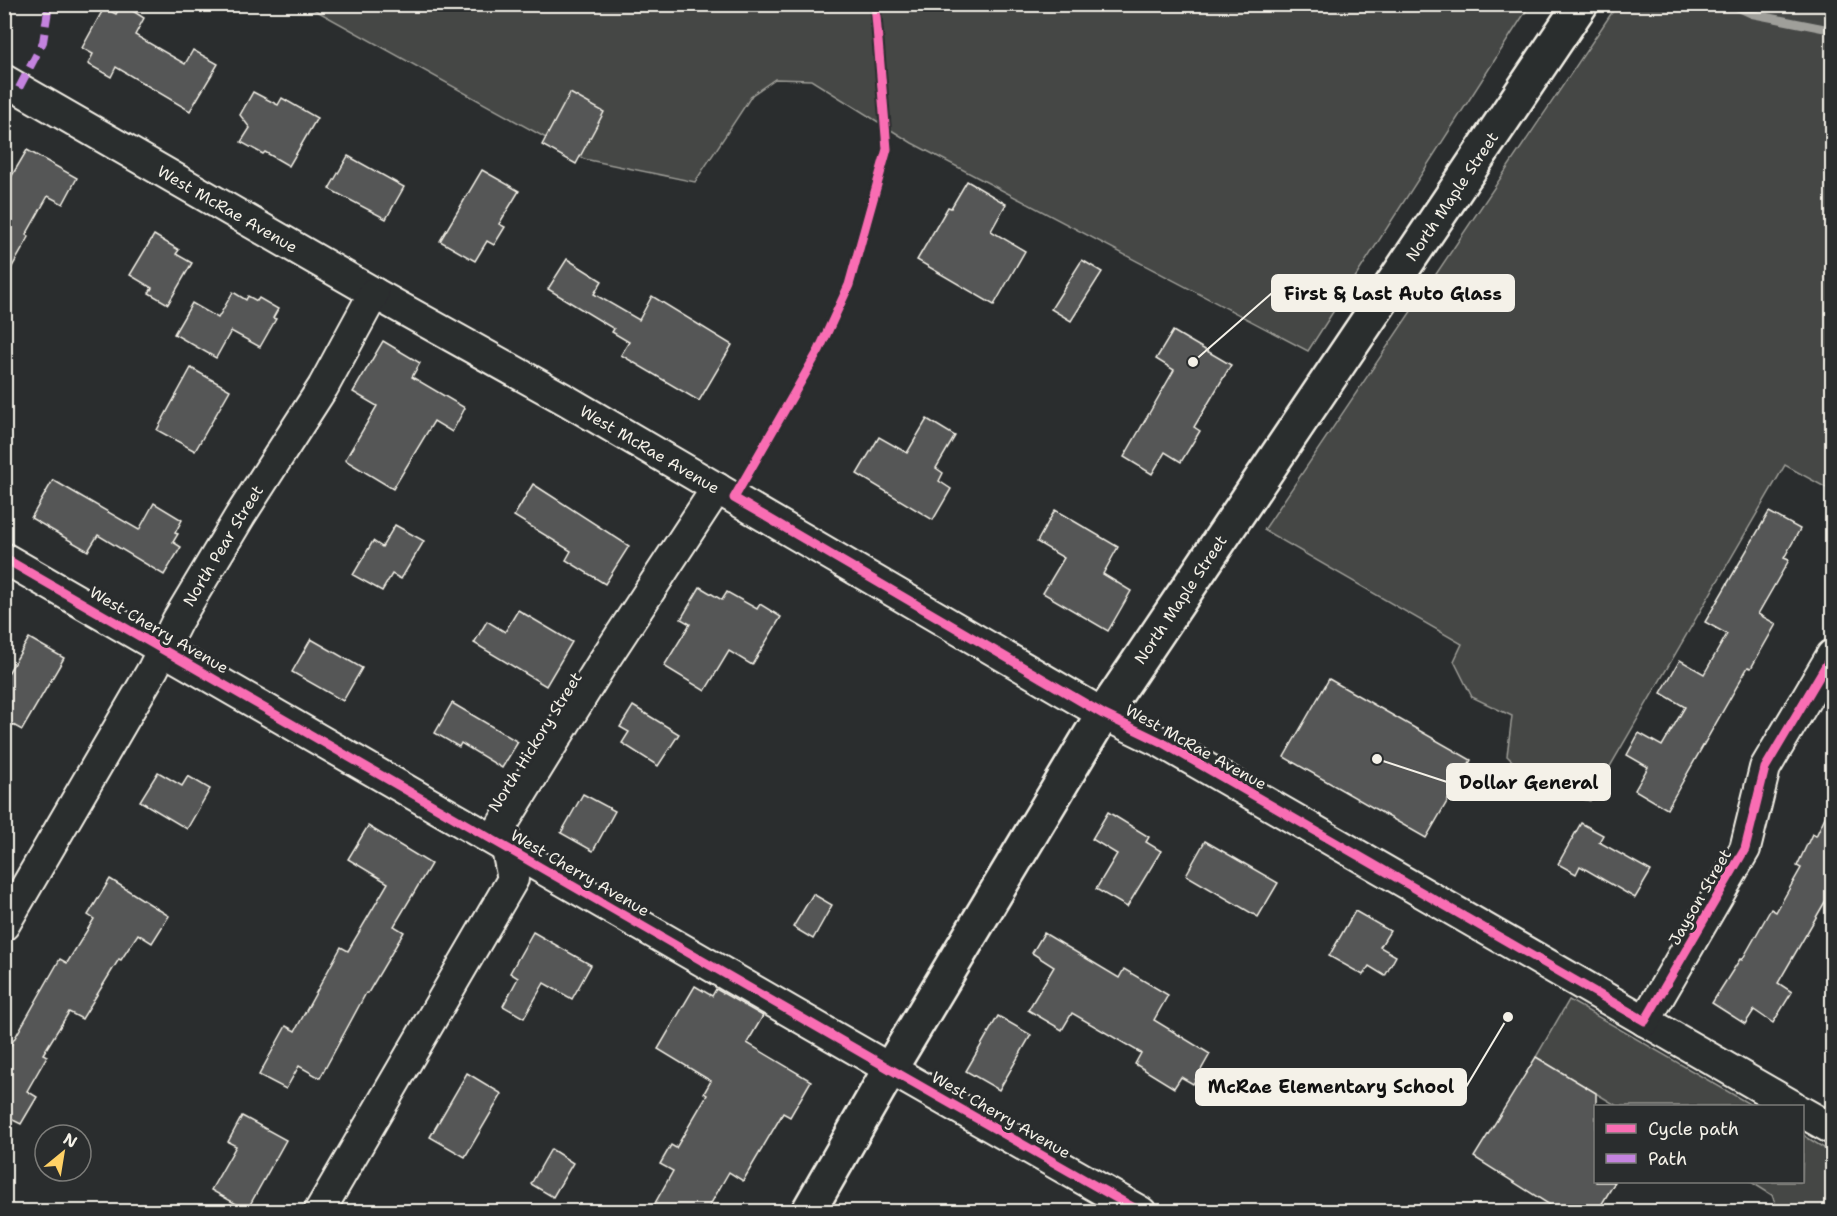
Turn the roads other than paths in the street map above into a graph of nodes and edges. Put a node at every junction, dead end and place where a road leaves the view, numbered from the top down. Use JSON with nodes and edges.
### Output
{"nodes":[{"id":1,"x":1581,"y":4,"type":"edge"},
{"id":2,"x":6,"y":85,"type":"edge"},
{"id":3,"x":374,"y":293,"type":"junction"},
{"id":4,"x":717,"y":488,"type":"junction"},
{"id":5,"x":4,"y":558,"type":"edge"},
{"id":6,"x":163,"y":649,"type":"junction"},
{"id":7,"x":1833,"y":655,"type":"edge"},
{"id":8,"x":1103,"y":714,"type":"junction"},
{"id":9,"x":506,"y":848,"type":"junction"},
{"id":10,"x":4,"y":925,"type":"edge"},
{"id":11,"x":1645,"y":1021,"type":"junction"},
{"id":12,"x":890,"y":1069,"type":"junction"},
{"id":13,"x":1790,"y":1105,"type":"edge"},
{"id":14,"x":1804,"y":1113,"type":"edge"},
{"id":15,"x":1833,"y":1129,"type":"edge"},
{"id":16,"x":319,"y":1212,"type":"edge"},
{"id":17,"x":808,"y":1212,"type":"edge"},
{"id":18,"x":1142,"y":1212,"type":"edge"}],
"edges":[{"from":1,"to":8,"type":"main road","name":"North Maple Street"},
{"from":2,"to":3,"type":"street","name":"West McRae Avenue"},
{"from":3,"to":4,"type":"street","name":"West McRae Avenue"},
{"from":3,"to":6,"type":"street","name":"North Pear Street"},
{"from":4,"to":8,"type":"street","name":"West McRae Avenue"},
{"from":4,"to":9,"type":"street","name":"North Hickory Street"},
{"from":5,"to":6,"type":"street","name":"West Cherry Avenue"},
{"from":6,"to":9,"type":"street","name":"West Cherry Avenue"},
{"from":6,"to":10,"type":"street","name":"North Pear Street"},
{"from":7,"to":11,"type":"street","name":"Jayson Street"},
{"from":8,"to":11,"type":"street","name":"West McRae Avenue"},
{"from":8,"to":12,"type":"main road","name":"North Maple Street"},
{"from":9,"to":12,"type":"street","name":"West Cherry Avenue"},
{"from":9,"to":16,"type":"street","name":"North Hickory Street"},
{"from":11,"to":13,"type":"street","name":"West McRae Avenue"},
{"from":12,"to":17,"type":"main road","name":"North Maple Street"},
{"from":12,"to":18,"type":"street","name":"West Cherry Avenue"},
{"from":14,"to":15,"type":"street"}]}
